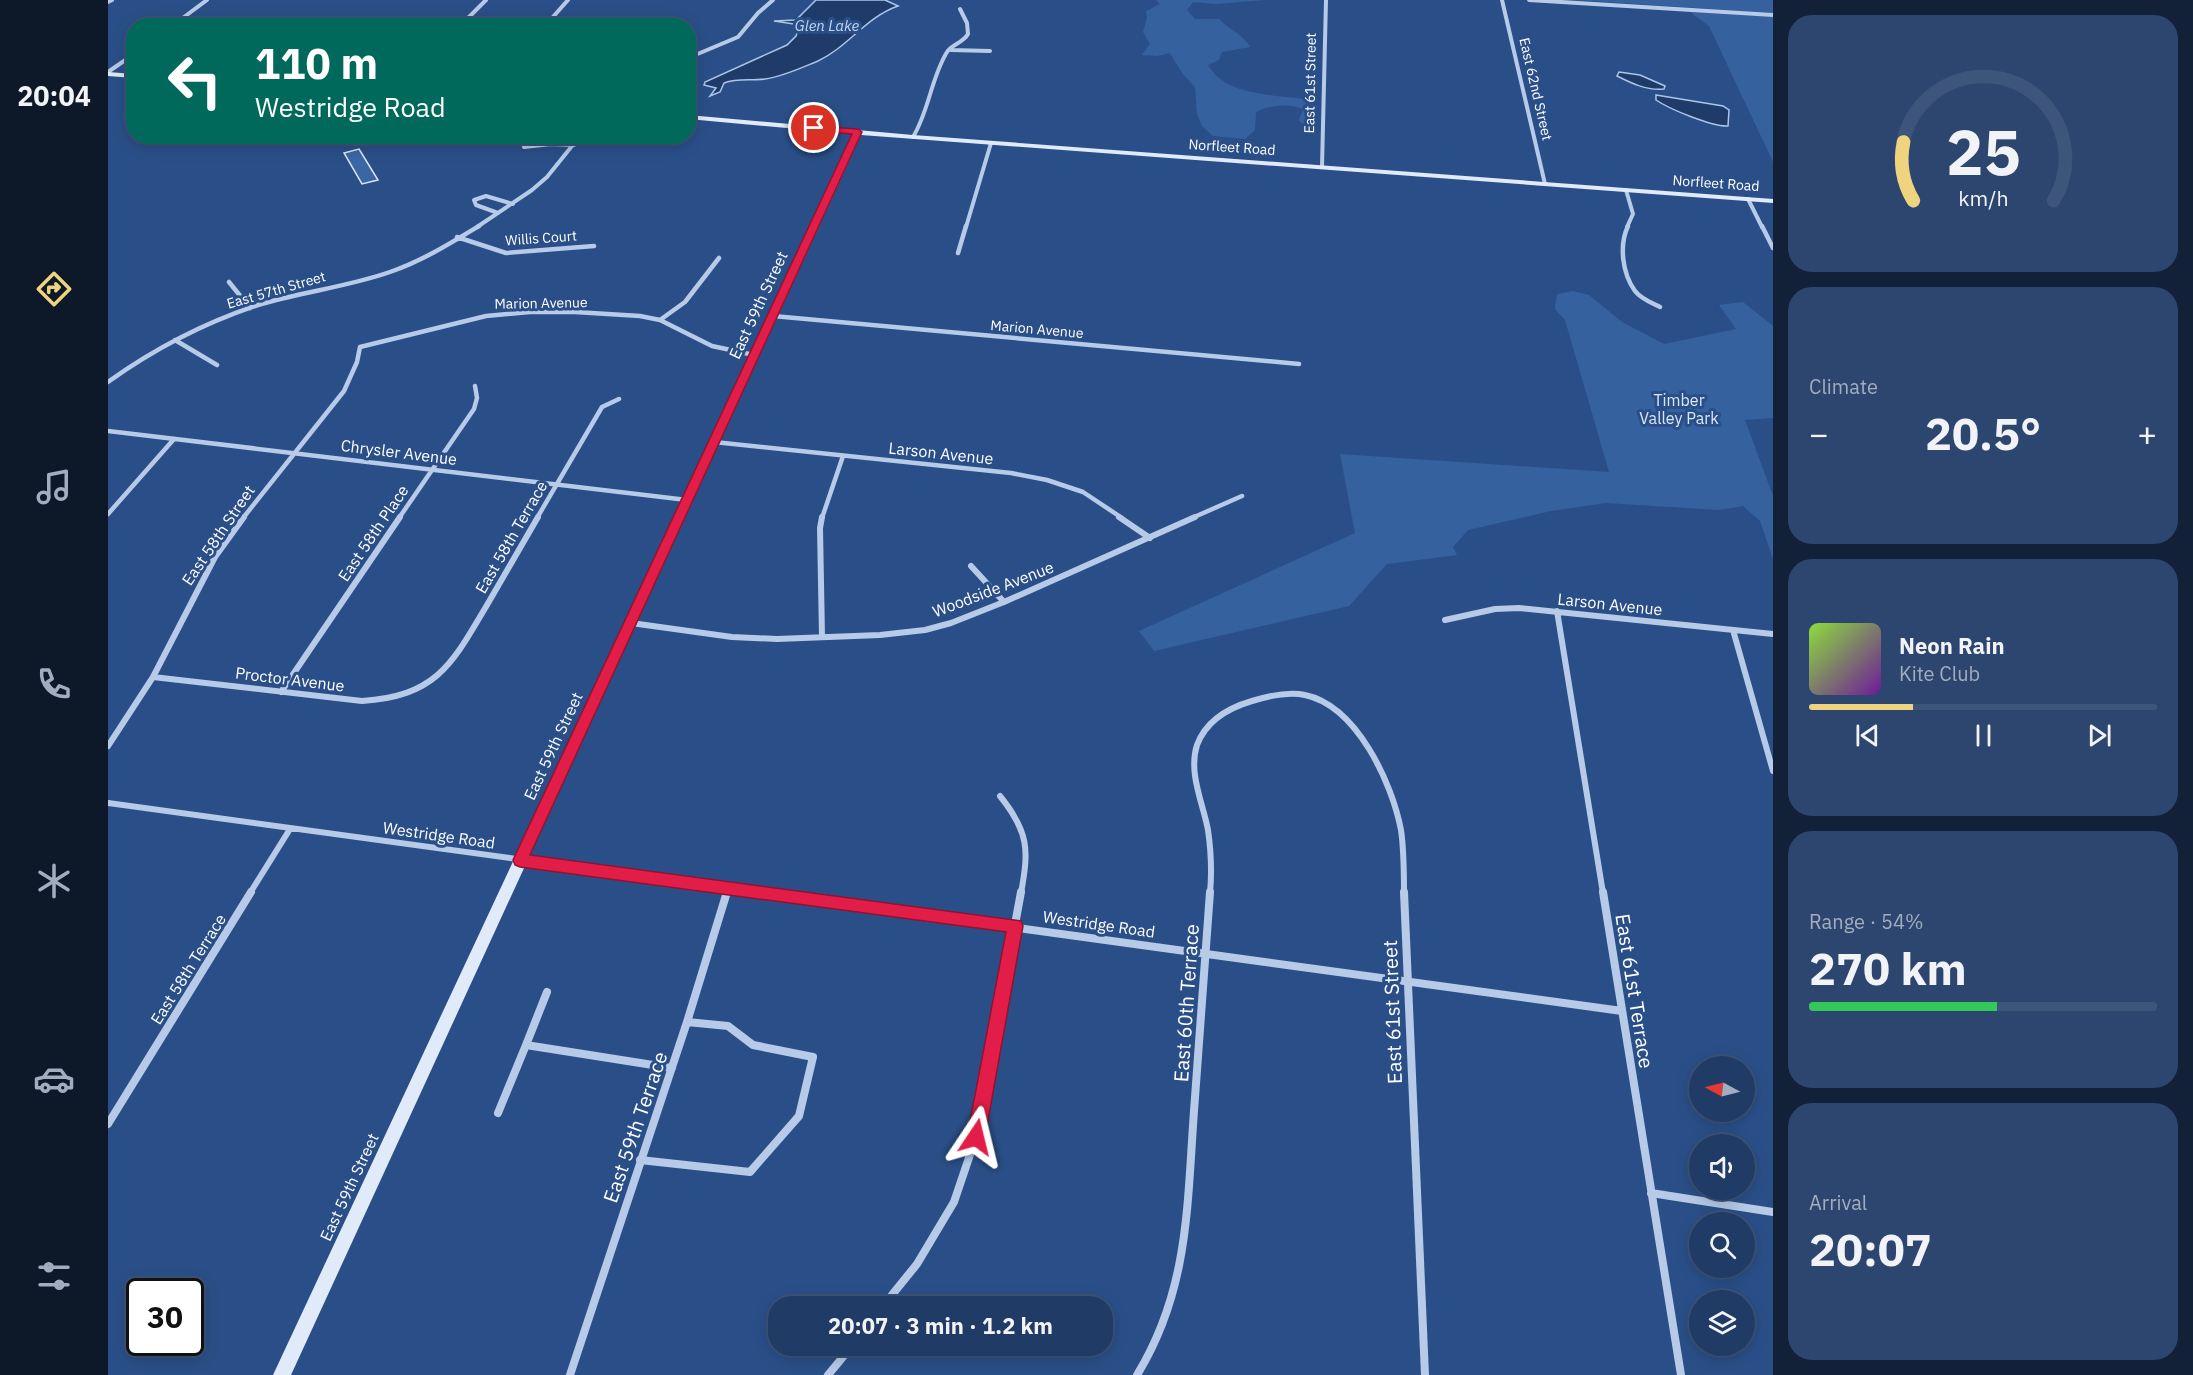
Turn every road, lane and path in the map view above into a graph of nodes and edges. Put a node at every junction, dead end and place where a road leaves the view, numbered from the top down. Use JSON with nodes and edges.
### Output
{"nodes":[{"id":1,"x":207,"y":0,"type":"edge"},
{"id":2,"x":486,"y":0,"type":"edge"},
{"id":3,"x":568,"y":0,"type":"edge"},
{"id":4,"x":773,"y":0,"type":"edge"},
{"id":5,"x":1326,"y":0,"type":"edge"},
{"id":6,"x":1502,"y":0,"type":"edge"},
{"id":7,"x":1529,"y":0,"type":"edge"},
{"id":8,"x":960,"y":9,"type":"dead end"},
{"id":9,"x":1773,"y":15,"type":"edge"},
{"id":10,"x":183,"y":18,"type":"edge"},
{"id":11,"x":468,"y":18,"type":"edge"},
{"id":12,"x":553,"y":18,"type":"edge"},
{"id":13,"x":948,"y":50,"type":"junction"},
{"id":14,"x":990,"y":51,"type":"dead end"},
{"id":15,"x":696,"y":55,"type":"edge"},
{"id":16,"x":126,"y":60,"type":"edge"},
{"id":17,"x":108,"y":73,"type":"edge"},
{"id":18,"x":126,"y":75,"type":"edge"},
{"id":19,"x":696,"y":118,"type":"edge"},
{"id":20,"x":858,"y":132,"type":"junction"},
{"id":21,"x":914,"y":137,"type":"junction"},
{"id":22,"x":991,"y":142,"type":"junction"},
{"id":23,"x":574,"y":145,"type":"joint"},
{"id":24,"x":524,"y":147,"type":"dead end"},
{"id":25,"x":1323,"y":167,"type":"junction"},
{"id":26,"x":1545,"y":184,"type":"junction"},
{"id":27,"x":1626,"y":190,"type":"junction"},
{"id":28,"x":1748,"y":199,"type":"junction"},
{"id":29,"x":1773,"y":201,"type":"edge"},
{"id":30,"x":513,"y":204,"type":"junction"},
{"id":31,"x":498,"y":213,"type":"junction"},
{"id":32,"x":457,"y":237,"type":"junction"},
{"id":33,"x":594,"y":246,"type":"dead end"},
{"id":34,"x":1773,"y":249,"type":"edge"},
{"id":35,"x":958,"y":253,"type":"dead end"},
{"id":36,"x":719,"y":258,"type":"dead end"},
{"id":37,"x":229,"y":282,"type":"dead end"},
{"id":38,"x":1660,"y":307,"type":"dead end"},
{"id":39,"x":249,"y":308,"type":"junction"},
{"id":40,"x":772,"y":316,"type":"junction"},
{"id":41,"x":660,"y":320,"type":"junction"},
{"id":42,"x":175,"y":340,"type":"junction"},
{"id":43,"x":360,"y":347,"type":"joint"},
{"id":44,"x":754,"y":355,"type":"junction"},
{"id":45,"x":217,"y":364,"type":"dead end"},
{"id":46,"x":1299,"y":364,"type":"dead end"},
{"id":47,"x":108,"y":382,"type":"edge"},
{"id":48,"x":475,"y":386,"type":"dead end"},
{"id":49,"x":619,"y":399,"type":"dead end"},
{"id":50,"x":108,"y":431,"type":"edge"},
{"id":51,"x":174,"y":439,"type":"junction"},
{"id":52,"x":714,"y":442,"type":"junction"},
{"id":53,"x":295,"y":453,"type":"junction"},
{"id":54,"x":843,"y":456,"type":"junction"},
{"id":55,"x":433,"y":470,"type":"junction"},
{"id":56,"x":558,"y":484,"type":"junction"},
{"id":57,"x":1242,"y":496,"type":"dead end"},
{"id":58,"x":687,"y":500,"type":"junction"},
{"id":59,"x":108,"y":514,"type":"edge"},
{"id":60,"x":1150,"y":538,"type":"junction"},
{"id":61,"x":970,"y":566,"type":"dead end"},
{"id":62,"x":1004,"y":602,"type":"junction"},
{"id":63,"x":1557,"y":611,"type":"junction"},
{"id":64,"x":1445,"y":620,"type":"dead end"},
{"id":65,"x":630,"y":623,"type":"junction"},
{"id":66,"x":1733,"y":630,"type":"junction"},
{"id":67,"x":1773,"y":634,"type":"edge"},
{"id":68,"x":822,"y":637,"type":"junction"},
{"id":69,"x":153,"y":677,"type":"junction"},
{"id":70,"x":423,"y":687,"type":"joint"},
{"id":71,"x":281,"y":692,"type":"junction"},
{"id":72,"x":1296,"y":694,"type":"joint"},
{"id":73,"x":108,"y":746,"type":"edge"},
{"id":74,"x":1773,"y":771,"type":"edge"},
{"id":75,"x":1000,"y":796,"type":"dead end"},
{"id":76,"x":108,"y":803,"type":"edge"},
{"id":77,"x":290,"y":829,"type":"junction"},
{"id":78,"x":520,"y":860,"type":"junction"},
{"id":79,"x":728,"y":888,"type":"junction"},
{"id":80,"x":1015,"y":926,"type":"junction"},
{"id":81,"x":1207,"y":953,"type":"junction"},
{"id":82,"x":1407,"y":981,"type":"junction"},
{"id":83,"x":547,"y":992,"type":"dead end"},
{"id":84,"x":1622,"y":1011,"type":"junction"},
{"id":85,"x":687,"y":1022,"type":"junction"},
{"id":86,"x":526,"y":1045,"type":"junction"},
{"id":87,"x":672,"y":1068,"type":"junction"},
{"id":88,"x":498,"y":1113,"type":"dead end"},
{"id":89,"x":108,"y":1124,"type":"edge"},
{"id":90,"x":640,"y":1160,"type":"junction"},
{"id":91,"x":1651,"y":1193,"type":"junction"},
{"id":92,"x":1773,"y":1212,"type":"edge"},
{"id":93,"x":891,"y":1296,"type":"edge"},
{"id":94,"x":844,"y":1356,"type":"edge"},
{"id":95,"x":282,"y":1375,"type":"edge"},
{"id":96,"x":570,"y":1375,"type":"edge"},
{"id":97,"x":828,"y":1375,"type":"edge"},
{"id":98,"x":1137,"y":1375,"type":"edge"},
{"id":99,"x":1425,"y":1375,"type":"edge"},
{"id":100,"x":1681,"y":1375,"type":"edge"}],
"edges":[{"from":1,"to":10,"type":"street"},
{"from":2,"to":11,"type":"street"},
{"from":3,"to":12,"type":"street"},
{"from":4,"to":15,"type":"street"},
{"from":5,"to":25,"type":"street","name":"East 61st Street"},
{"from":6,"to":26,"type":"street","name":"East 62nd Street"},
{"from":7,"to":9,"type":"street"},
{"from":8,"to":13,"type":"street"},
{"from":13,"to":14,"type":"street"},
{"from":13,"to":21,"type":"street"},
{"from":16,"to":17,"type":"street"},
{"from":17,"to":18,"type":"street"},
{"from":19,"to":20,"type":"street","name":"Norfleet Road"},
{"from":20,"to":21,"type":"street","name":"Norfleet Road"},
{"from":20,"to":40,"type":"street","name":"East 59th Street"},
{"from":21,"to":22,"type":"street","name":"Norfleet Road"},
{"from":22,"to":25,"type":"street","name":"Norfleet Road"},
{"from":22,"to":35,"type":"street"},
{"from":23,"to":24,"type":"street"},
{"from":23,"to":30,"type":"street"},
{"from":25,"to":26,"type":"street","name":"Norfleet Road"},
{"from":26,"to":27,"type":"street","name":"Norfleet Road"},
{"from":27,"to":28,"type":"street","name":"Norfleet Road"},
{"from":27,"to":38,"type":"street"},
{"from":28,"to":29,"type":"street","name":"Norfleet Road"},
{"from":28,"to":34,"type":"street"},
{"from":30,"to":31,"type":"street"},
{"from":30,"to":31,"type":"street"},
{"from":31,"to":32,"type":"street"},
{"from":32,"to":33,"type":"street","name":"Willis Court"},
{"from":32,"to":39,"type":"street","name":"East 57th Street"},
{"from":36,"to":41,"type":"street"},
{"from":37,"to":39,"type":"street"},
{"from":39,"to":42,"type":"street","name":"East 57th Street"},
{"from":40,"to":44,"type":"street","name":"East 59th Street"},
{"from":40,"to":46,"type":"street","name":"Marion Avenue"},
{"from":41,"to":43,"type":"street","name":"Marion Avenue"},
{"from":41,"to":44,"type":"street","name":"Marion Avenue"},
{"from":42,"to":45,"type":"street"},
{"from":42,"to":47,"type":"street","name":"East 57th Street"},
{"from":43,"to":53,"type":"street","name":"East 58th Street"},
{"from":44,"to":52,"type":"street","name":"East 59th Street"},
{"from":48,"to":55,"type":"street","name":"East 58th Place"},
{"from":49,"to":56,"type":"street","name":"East 58th Terrace"},
{"from":50,"to":51,"type":"street","name":"Chrysler Avenue"},
{"from":51,"to":53,"type":"street","name":"Chrysler Avenue"},
{"from":51,"to":59,"type":"street"},
{"from":52,"to":54,"type":"street","name":"Larson Avenue"},
{"from":52,"to":58,"type":"street","name":"East 59th Street"},
{"from":53,"to":55,"type":"street","name":"Chrysler Avenue"},
{"from":53,"to":69,"type":"street","name":"East 58th Street"},
{"from":54,"to":60,"type":"street","name":"Larson Avenue"},
{"from":54,"to":68,"type":"street"},
{"from":55,"to":56,"type":"street","name":"Chrysler Avenue"},
{"from":55,"to":71,"type":"street","name":"East 58th Place"},
{"from":56,"to":58,"type":"street","name":"Chrysler Avenue"},
{"from":56,"to":70,"type":"street","name":"East 58th Terrace"},
{"from":57,"to":60,"type":"street","name":"Woodside Avenue"},
{"from":58,"to":65,"type":"street","name":"East 59th Street"},
{"from":60,"to":62,"type":"street","name":"Woodside Avenue"},
{"from":61,"to":62,"type":"street"},
{"from":62,"to":68,"type":"street","name":"Woodside Avenue"},
{"from":63,"to":64,"type":"street","name":"Larson Avenue"},
{"from":63,"to":66,"type":"street","name":"Larson Avenue"},
{"from":63,"to":84,"type":"street","name":"East 61st Terrace"},
{"from":65,"to":68,"type":"street","name":"Woodside Avenue"},
{"from":65,"to":78,"type":"street","name":"East 59th Street"},
{"from":66,"to":67,"type":"street","name":"Larson Avenue"},
{"from":66,"to":74,"type":"street"},
{"from":69,"to":71,"type":"street","name":"Proctor Avenue"},
{"from":69,"to":73,"type":"street","name":"East 58th Street"},
{"from":70,"to":71,"type":"street","name":"Proctor Avenue"},
{"from":72,"to":81,"type":"street","name":"East 60th Terrace"},
{"from":72,"to":82,"type":"street","name":"East 61st Street"},
{"from":75,"to":80,"type":"street"},
{"from":76,"to":77,"type":"street","name":"Westridge Road"},
{"from":77,"to":78,"type":"street","name":"Westridge Road"},
{"from":77,"to":89,"type":"street","name":"East 58th Terrace"},
{"from":78,"to":79,"type":"street","name":"Westridge Road"},
{"from":78,"to":95,"type":"street","name":"East 59th Street"},
{"from":79,"to":80,"type":"street","name":"Westridge Road"},
{"from":79,"to":85,"type":"street","name":"East 59th Terrace"},
{"from":80,"to":81,"type":"street","name":"Westridge Road"},
{"from":80,"to":93,"type":"street"},
{"from":81,"to":82,"type":"street","name":"Westridge Road"},
{"from":81,"to":98,"type":"street","name":"East 60th Terrace"},
{"from":82,"to":84,"type":"street","name":"Westridge Road"},
{"from":82,"to":99,"type":"street","name":"East 61st Street"},
{"from":83,"to":86,"type":"street"},
{"from":84,"to":91,"type":"street","name":"East 61st Terrace"},
{"from":85,"to":87,"type":"street","name":"East 59th Terrace"},
{"from":85,"to":90,"type":"street"},
{"from":86,"to":87,"type":"street"},
{"from":86,"to":88,"type":"street"},
{"from":87,"to":90,"type":"street","name":"East 59th Terrace"},
{"from":90,"to":96,"type":"street","name":"East 59th Terrace"},
{"from":91,"to":92,"type":"street"},
{"from":91,"to":100,"type":"street","name":"East 61st Terrace"},
{"from":94,"to":97,"type":"street"}]}
